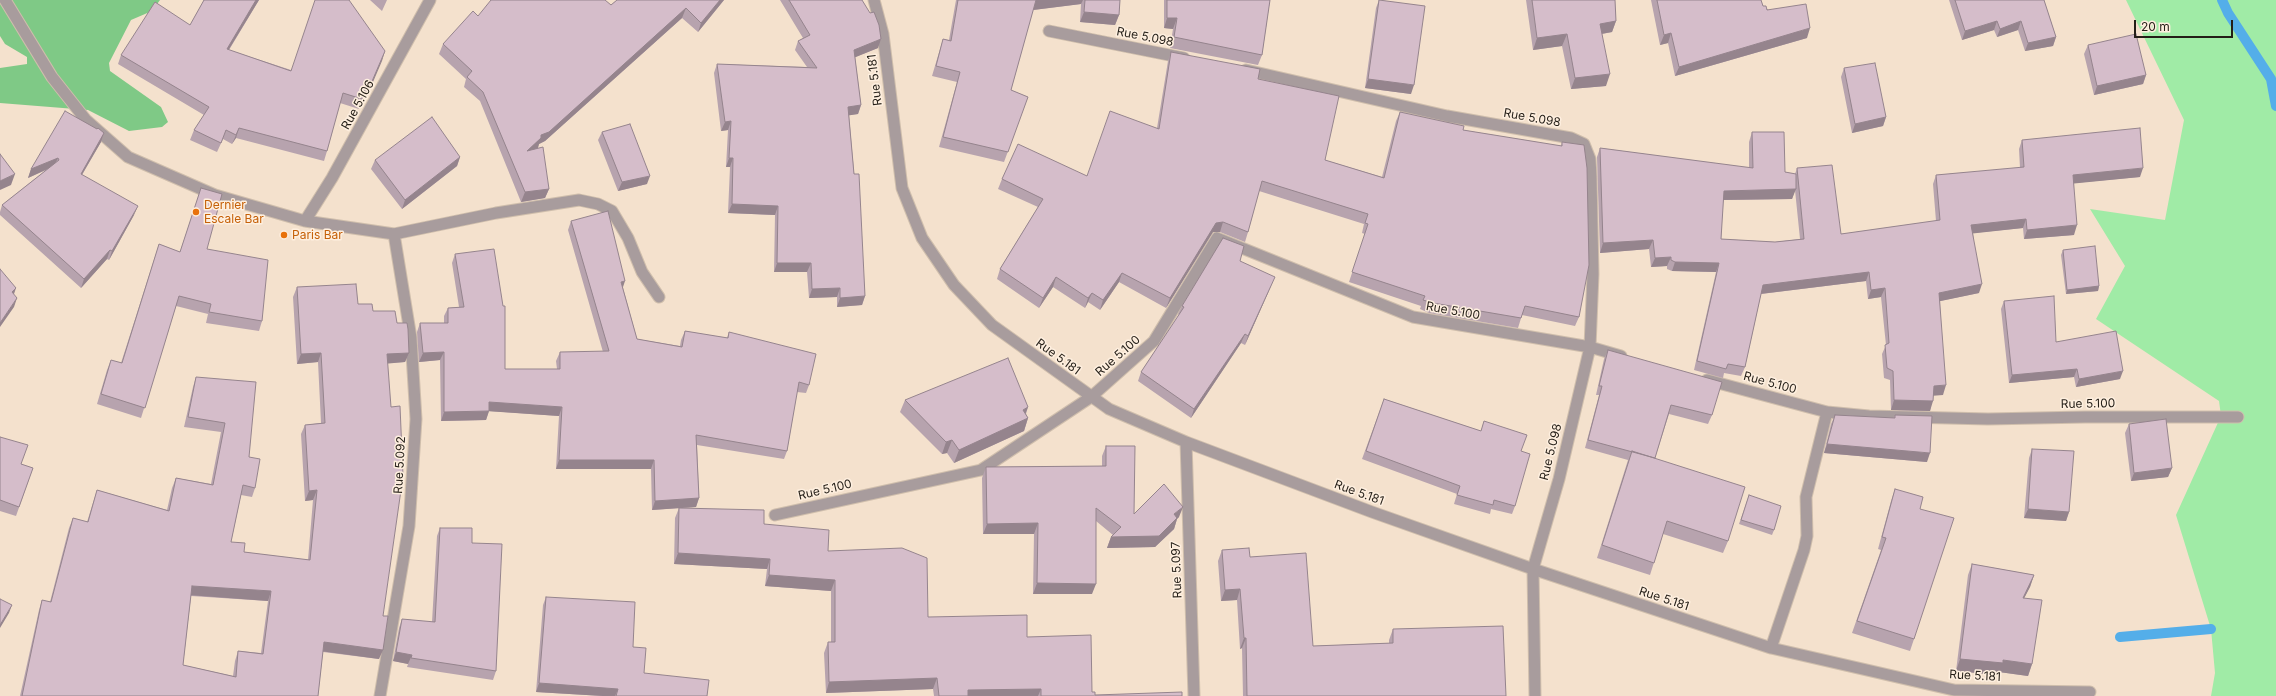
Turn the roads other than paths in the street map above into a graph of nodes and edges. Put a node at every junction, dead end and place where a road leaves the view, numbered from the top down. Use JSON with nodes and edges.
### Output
{"nodes":[{"id":1,"x":5,"y":0,"type":"edge"},
{"id":2,"x":430,"y":0,"type":"edge"},
{"id":3,"x":874,"y":0,"type":"edge"},
{"id":4,"x":1049,"y":31,"type":"dead end"},
{"id":5,"x":1193,"y":60,"type":"edge"},
{"id":6,"x":1231,"y":67,"type":"edge"},
{"id":7,"x":305,"y":221,"type":"junction"},
{"id":8,"x":394,"y":234,"type":"junction"},
{"id":9,"x":659,"y":297,"type":"dead end"},
{"id":10,"x":1590,"y":347,"type":"junction"},
{"id":11,"x":1633,"y":360,"type":"edge"},
{"id":12,"x":1699,"y":378,"type":"edge"},
{"id":13,"x":1091,"y":397,"type":"junction"},
{"id":14,"x":1827,"y":412,"type":"junction"},
{"id":15,"x":2238,"y":417,"type":"dead end"},
{"id":16,"x":1186,"y":442,"type":"junction"},
{"id":17,"x":775,"y":515,"type":"dead end"},
{"id":18,"x":1533,"y":570,"type":"junction"},
{"id":19,"x":1771,"y":648,"type":"junction"},
{"id":20,"x":2090,"y":692,"type":"dead end"},
{"id":21,"x":380,"y":696,"type":"edge"},
{"id":22,"x":1194,"y":696,"type":"edge"},
{"id":23,"x":1535,"y":696,"type":"edge"}],
"edges":[{"from":1,"to":7,"type":"street"},
{"from":2,"to":7,"type":"street","name":"Rue 5.106"},
{"from":3,"to":13,"type":"street","name":"Rue 5.181"},
{"from":4,"to":5,"type":"street","name":"Rue 5.098"},
{"from":6,"to":10,"type":"street","name":"Rue 5.098"},
{"from":7,"to":8,"type":"street"},
{"from":8,"to":9,"type":"street"},
{"from":8,"to":21,"type":"street","name":"Rue 5.092"},
{"from":10,"to":11,"type":"street","name":"Rue 5.100"},
{"from":10,"to":13,"type":"street","name":"Rue 5.100"},
{"from":10,"to":18,"type":"street","name":"Rue 5.098"},
{"from":12,"to":14,"type":"street","name":"Rue 5.100"},
{"from":13,"to":16,"type":"street","name":"Rue 5.181"},
{"from":13,"to":17,"type":"street","name":"Rue 5.100"},
{"from":14,"to":15,"type":"street","name":"Rue 5.100"},
{"from":14,"to":19,"type":"street"},
{"from":16,"to":18,"type":"street","name":"Rue 5.181"},
{"from":16,"to":22,"type":"street","name":"Rue 5.097"},
{"from":18,"to":19,"type":"street","name":"Rue 5.181"},
{"from":18,"to":23,"type":"street","name":"Rue 5.098"},
{"from":19,"to":20,"type":"street","name":"Rue 5.181"}]}
